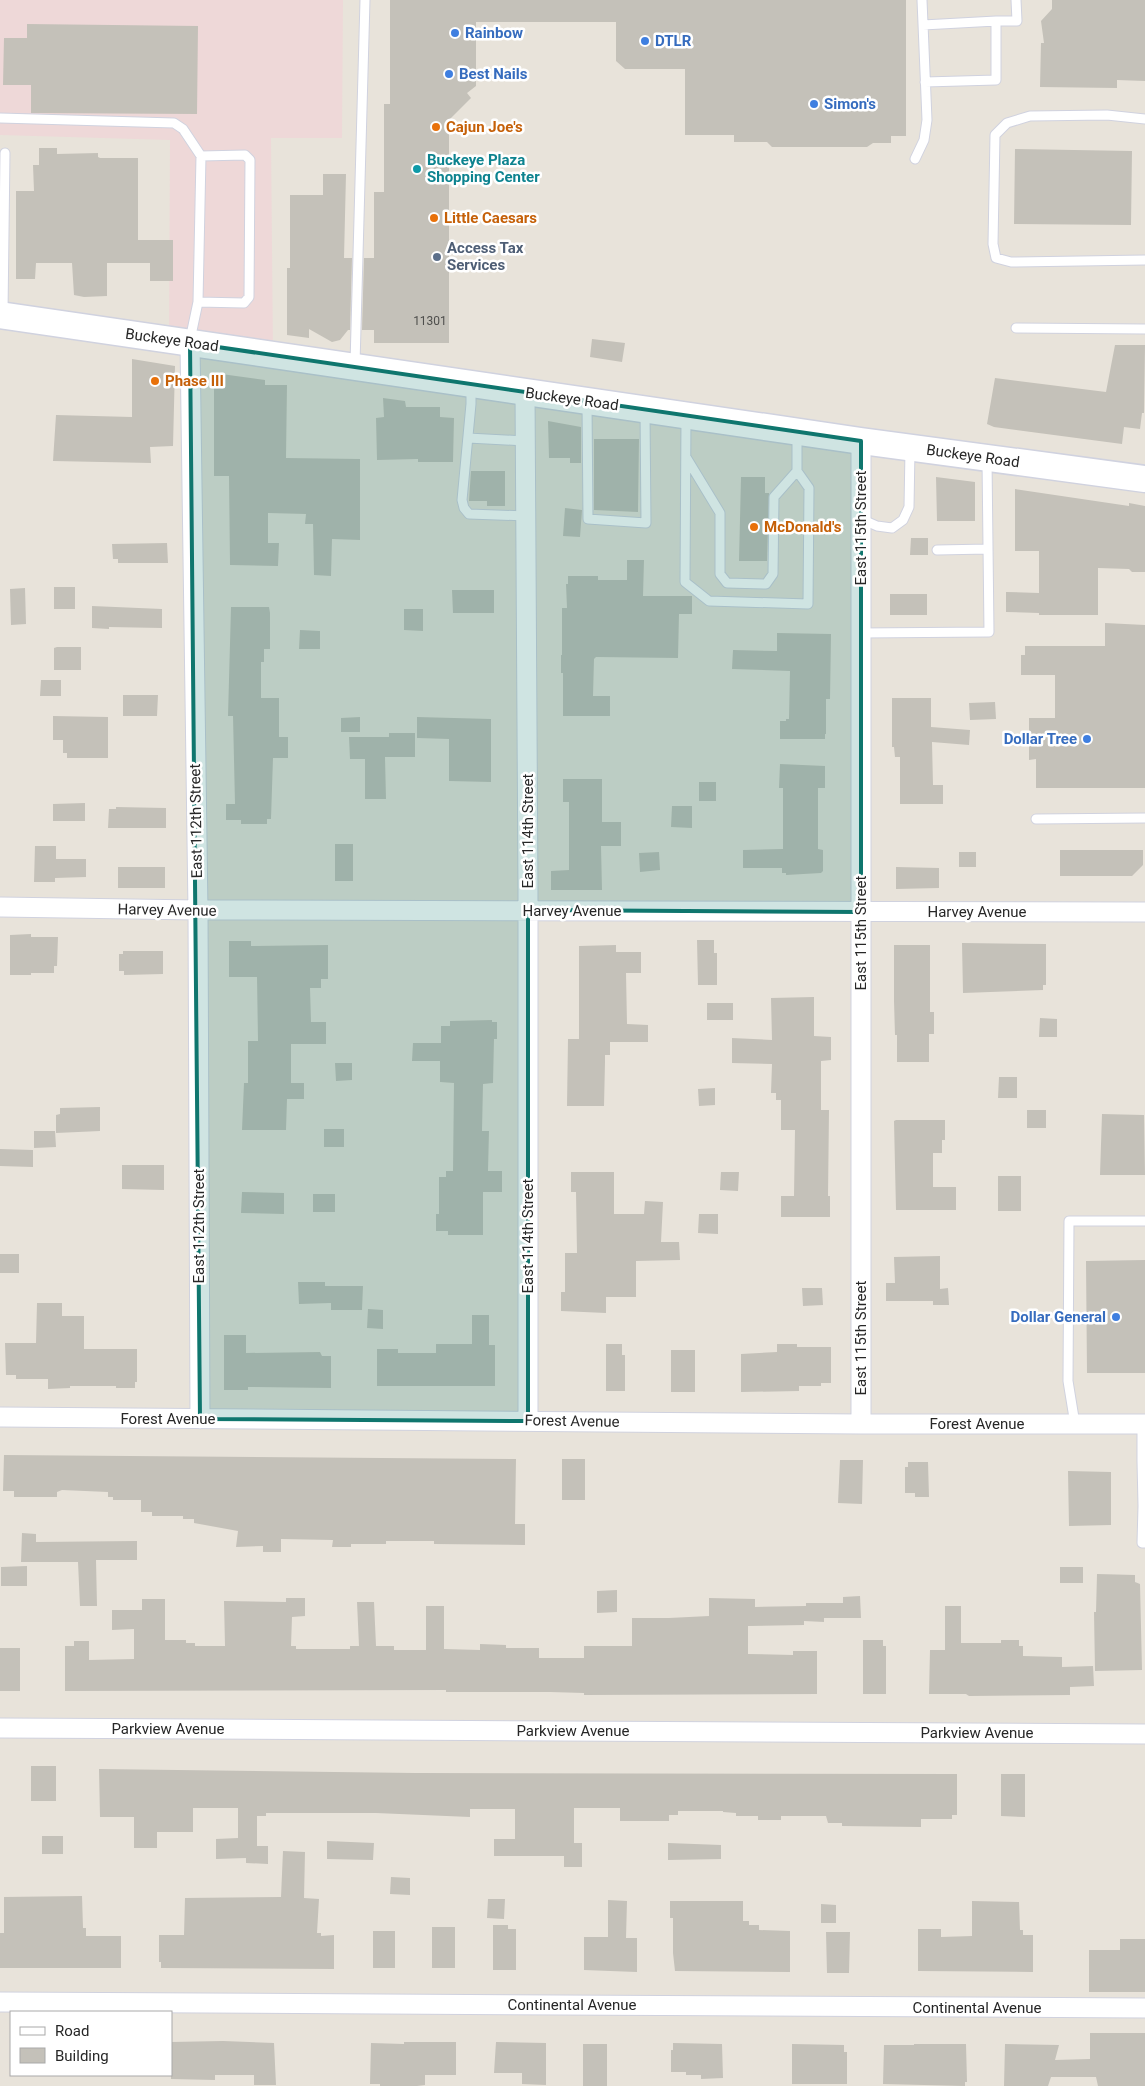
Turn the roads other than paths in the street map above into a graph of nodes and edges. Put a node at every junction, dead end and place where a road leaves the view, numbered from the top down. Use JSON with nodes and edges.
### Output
{"nodes":[{"id":1,"x":364,"y":0,"type":"edge"},
{"id":2,"x":922,"y":0,"type":"edge"},
{"id":3,"x":1016,"y":0,"type":"edge"},
{"id":4,"x":996,"y":21,"type":"junction"},
{"id":5,"x":923,"y":25,"type":"junction"},
{"id":6,"x":925,"y":82,"type":"junction"},
{"id":7,"x":0,"y":118,"type":"edge"},
{"id":8,"x":1145,"y":119,"type":"edge"},
{"id":9,"x":4,"y":153,"type":"dead end"},
{"id":10,"x":201,"y":156,"type":"junction"},
{"id":11,"x":914,"y":159,"type":"dead end"},
{"id":12,"x":1145,"y":260,"type":"edge"},
{"id":13,"x":198,"y":302,"type":"junction"},
{"id":14,"x":1,"y":316,"type":"edge"},
{"id":15,"x":1016,"y":328,"type":"dead end"},
{"id":16,"x":1145,"y":328,"type":"edge"},
{"id":17,"x":190,"y":342,"type":"junction"},
{"id":18,"x":355,"y":367,"type":"junction"},
{"id":19,"x":471,"y":384,"type":"junction"},
{"id":20,"x":525,"y":392,"type":"junction"},
{"id":21,"x":587,"y":401,"type":"junction"},
{"id":22,"x":645,"y":409,"type":"junction"},
{"id":23,"x":686,"y":415,"type":"junction"},
{"id":24,"x":797,"y":432,"type":"junction"},
{"id":25,"x":468,"y":438,"type":"junction"},
{"id":26,"x":525,"y":441,"type":"junction"},
{"id":27,"x":861,"y":441,"type":"junction"},
{"id":28,"x":910,"y":448,"type":"junction"},
{"id":29,"x":686,"y":457,"type":"junction"},
{"id":30,"x":988,"y":458,"type":"junction"},
{"id":31,"x":797,"y":471,"type":"junction"},
{"id":32,"x":1145,"y":479,"type":"edge"},
{"id":33,"x":526,"y":516,"type":"junction"},
{"id":34,"x":861,"y":519,"type":"junction"},
{"id":35,"x":988,"y":549,"type":"junction"},
{"id":36,"x":936,"y":550,"type":"dead end"},
{"id":37,"x":861,"y":632,"type":"junction"},
{"id":38,"x":1145,"y":818,"type":"edge"},
{"id":39,"x":1036,"y":819,"type":"dead end"},
{"id":40,"x":0,"y":907,"type":"edge"},
{"id":41,"x":198,"y":910,"type":"junction"},
{"id":42,"x":528,"y":910,"type":"junction"},
{"id":43,"x":861,"y":912,"type":"junction"},
{"id":44,"x":1145,"y":912,"type":"edge"},
{"id":45,"x":1145,"y":1221,"type":"edge"},
{"id":46,"x":0,"y":1417,"type":"edge"},
{"id":47,"x":200,"y":1419,"type":"junction"},
{"id":48,"x":528,"y":1421,"type":"junction"},
{"id":49,"x":860,"y":1424,"type":"junction"},
{"id":50,"x":1075,"y":1424,"type":"junction"},
{"id":51,"x":1144,"y":1424,"type":"edge"},
{"id":52,"x":1143,"y":1461,"type":"edge"},
{"id":53,"x":1144,"y":1506,"type":"edge"},
{"id":54,"x":1145,"y":1543,"type":"edge"},
{"id":55,"x":0,"y":1728,"type":"edge"},
{"id":56,"x":1145,"y":1734,"type":"edge"},
{"id":57,"x":0,"y":2002,"type":"edge"},
{"id":58,"x":1145,"y":2008,"type":"edge"}],
"edges":[{"from":1,"to":18,"type":"lane"},
{"from":2,"to":5,"type":"lane"},
{"from":3,"to":4,"type":"lane"},
{"from":4,"to":5,"type":"lane"},
{"from":4,"to":6,"type":"lane"},
{"from":5,"to":6,"type":"lane"},
{"from":6,"to":11,"type":"lane"},
{"from":7,"to":10,"type":"lane"},
{"from":8,"to":12,"type":"lane"},
{"from":9,"to":14,"type":"lane"},
{"from":10,"to":13,"type":"lane"},
{"from":10,"to":13,"type":"lane"},
{"from":13,"to":17,"type":"lane"},
{"from":14,"to":17,"type":"street","name":"Buckeye Road"},
{"from":15,"to":16,"type":"lane"},
{"from":17,"to":18,"type":"street","name":"Buckeye Road"},
{"from":17,"to":41,"type":"street","name":"East 112th Street"},
{"from":18,"to":19,"type":"street","name":"Buckeye Road"},
{"from":19,"to":20,"type":"street","name":"Buckeye Road"},
{"from":19,"to":25,"type":"lane"},
{"from":20,"to":21,"type":"street","name":"Buckeye Road"},
{"from":20,"to":26,"type":"street","name":"East 114th Street"},
{"from":21,"to":22,"type":"street","name":"Buckeye Road"},
{"from":21,"to":22,"type":"lane"},
{"from":22,"to":23,"type":"street","name":"Buckeye Road"},
{"from":23,"to":24,"type":"street","name":"Buckeye Road"},
{"from":23,"to":29,"type":"lane"},
{"from":24,"to":27,"type":"street","name":"Buckeye Road"},
{"from":24,"to":31,"type":"lane"},
{"from":25,"to":26,"type":"lane"},
{"from":25,"to":33,"type":"lane"},
{"from":26,"to":33,"type":"street","name":"East 114th Street"},
{"from":27,"to":28,"type":"street","name":"Buckeye Road"},
{"from":27,"to":34,"type":"street","name":"East 115th Street"},
{"from":28,"to":30,"type":"street","name":"Buckeye Road"},
{"from":28,"to":34,"type":"lane"},
{"from":29,"to":31,"type":"lane"},
{"from":29,"to":31,"type":"lane"},
{"from":30,"to":32,"type":"street","name":"Buckeye Road"},
{"from":30,"to":35,"type":"lane"},
{"from":33,"to":42,"type":"street","name":"East 114th Street"},
{"from":34,"to":37,"type":"street","name":"East 115th Street"},
{"from":35,"to":36,"type":"lane"},
{"from":35,"to":37,"type":"lane"},
{"from":37,"to":43,"type":"street","name":"East 115th Street"},
{"from":38,"to":39,"type":"lane"},
{"from":40,"to":41,"type":"street","name":"Harvey Avenue"},
{"from":41,"to":42,"type":"street","name":"Harvey Avenue"},
{"from":41,"to":47,"type":"street","name":"East 112th Street"},
{"from":42,"to":43,"type":"street","name":"Harvey Avenue"},
{"from":42,"to":48,"type":"street","name":"East 114th Street"},
{"from":43,"to":44,"type":"street","name":"Harvey Avenue"},
{"from":43,"to":49,"type":"street","name":"East 115th Street"},
{"from":45,"to":50,"type":"lane"},
{"from":46,"to":47,"type":"street","name":"Forest Avenue"},
{"from":47,"to":48,"type":"street","name":"Forest Avenue"},
{"from":48,"to":49,"type":"street","name":"Forest Avenue"},
{"from":49,"to":50,"type":"street","name":"Forest Avenue"},
{"from":50,"to":51,"type":"street","name":"Forest Avenue"},
{"from":51,"to":52,"type":"lane"},
{"from":52,"to":53,"type":"lane"},
{"from":53,"to":54,"type":"lane"},
{"from":55,"to":56,"type":"street","name":"Parkview Avenue"},
{"from":57,"to":58,"type":"street","name":"Continental Avenue"}]}
